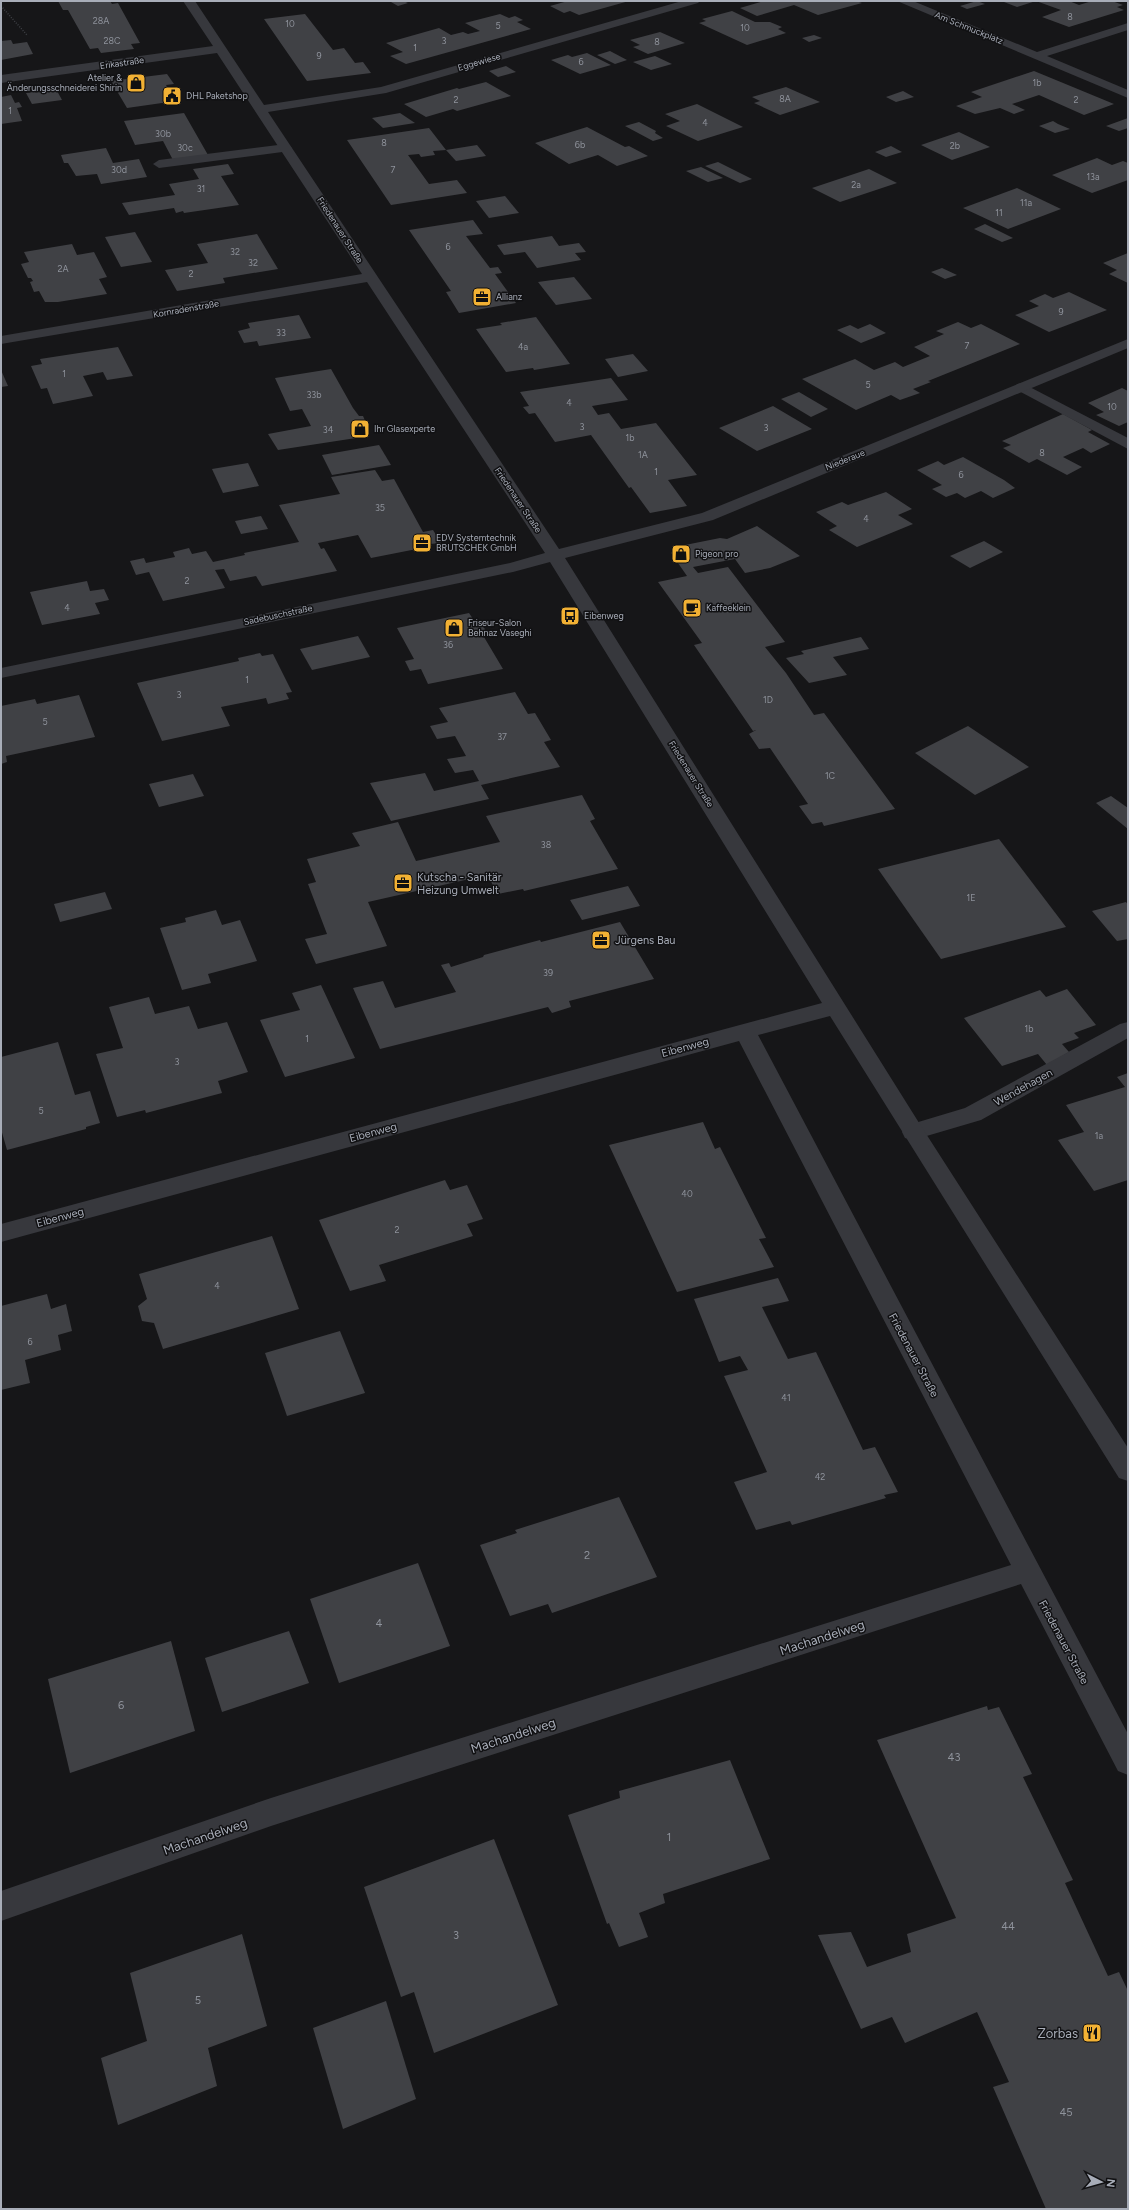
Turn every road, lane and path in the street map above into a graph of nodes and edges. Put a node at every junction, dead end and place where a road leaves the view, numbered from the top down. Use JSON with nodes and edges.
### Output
{"nodes":[{"id":1,"x":189,"y":1,"type":"edge"},
{"id":2,"x":694,"y":1,"type":"edge"},
{"id":3,"x":903,"y":1,"type":"edge"},
{"id":4,"x":1,"y":6,"type":"edge"},
{"id":5,"x":1128,"y":26,"type":"edge"},
{"id":6,"x":27,"y":35,"type":"dead end"},
{"id":7,"x":219,"y":49,"type":"junction"},
{"id":8,"x":1036,"y":56,"type":"junction"},
{"id":9,"x":1,"y":79,"type":"edge"},
{"id":10,"x":1128,"y":94,"type":"edge"},
{"id":11,"x":261,"y":109,"type":"junction"},
{"id":12,"x":286,"y":148,"type":"junction"},
{"id":13,"x":159,"y":164,"type":"dead end"},
{"id":14,"x":370,"y":277,"type":"junction"},
{"id":15,"x":1,"y":340,"type":"edge"},
{"id":16,"x":1128,"y":343,"type":"edge"},
{"id":17,"x":1022,"y":387,"type":"junction"},
{"id":18,"x":1128,"y":444,"type":"edge"},
{"id":19,"x":554,"y":554,"type":"junction"},
{"id":20,"x":1,"y":673,"type":"edge"},
{"id":21,"x":836,"y":1007,"type":"junction"},
{"id":22,"x":1128,"y":1029,"type":"edge"},
{"id":23,"x":745,"y":1031,"type":"junction"},
{"id":24,"x":913,"y":1132,"type":"junction"},
{"id":25,"x":1,"y":1233,"type":"edge"},
{"id":26,"x":1128,"y":1470,"type":"edge"},
{"id":27,"x":1027,"y":1571,"type":"junction"},
{"id":28,"x":1128,"y":1762,"type":"edge"},
{"id":29,"x":1,"y":1906,"type":"edge"}],
"edges":[{"from":1,"to":7,"type":"street","name":"Friedenauer Straße"},
{"from":2,"to":11,"type":"street","name":"Eggewiese"},
{"from":3,"to":8,"type":"street","name":"Am Schmuckplatz"},
{"from":4,"to":6,"type":"path"},
{"from":5,"to":8,"type":"street"},
{"from":7,"to":9,"type":"street","name":"Erikastraße"},
{"from":7,"to":11,"type":"street","name":"Friedenauer Straße"},
{"from":8,"to":10,"type":"street","name":"Am Schmuckplatz"},
{"from":11,"to":12,"type":"street","name":"Friedenauer Straße"},
{"from":12,"to":13,"type":"street"},
{"from":12,"to":14,"type":"street","name":"Friedenauer Straße"},
{"from":14,"to":15,"type":"street","name":"Kornradenstraße"},
{"from":14,"to":19,"type":"street","name":"Friedenauer Straße"},
{"from":16,"to":17,"type":"street","name":"Niederaue"},
{"from":17,"to":18,"type":"street"},
{"from":17,"to":19,"type":"street","name":"Niederaue"},
{"from":19,"to":20,"type":"street","name":"Sadebuschstraße"},
{"from":19,"to":21,"type":"street","name":"Friedenauer Straße"},
{"from":21,"to":23,"type":"street"},
{"from":21,"to":24,"type":"street","name":"Friedenauer Straße"},
{"from":22,"to":24,"type":"street","name":"Wendehagen"},
{"from":23,"to":25,"type":"street","name":"Eibenweg"},
{"from":23,"to":27,"type":"street","name":"Friedenauer Straße"},
{"from":24,"to":26,"type":"street","name":"Friedenauer Straße"},
{"from":27,"to":28,"type":"street","name":"Friedenauer Straße"},
{"from":27,"to":29,"type":"street","name":"Machandelweg"}]}
